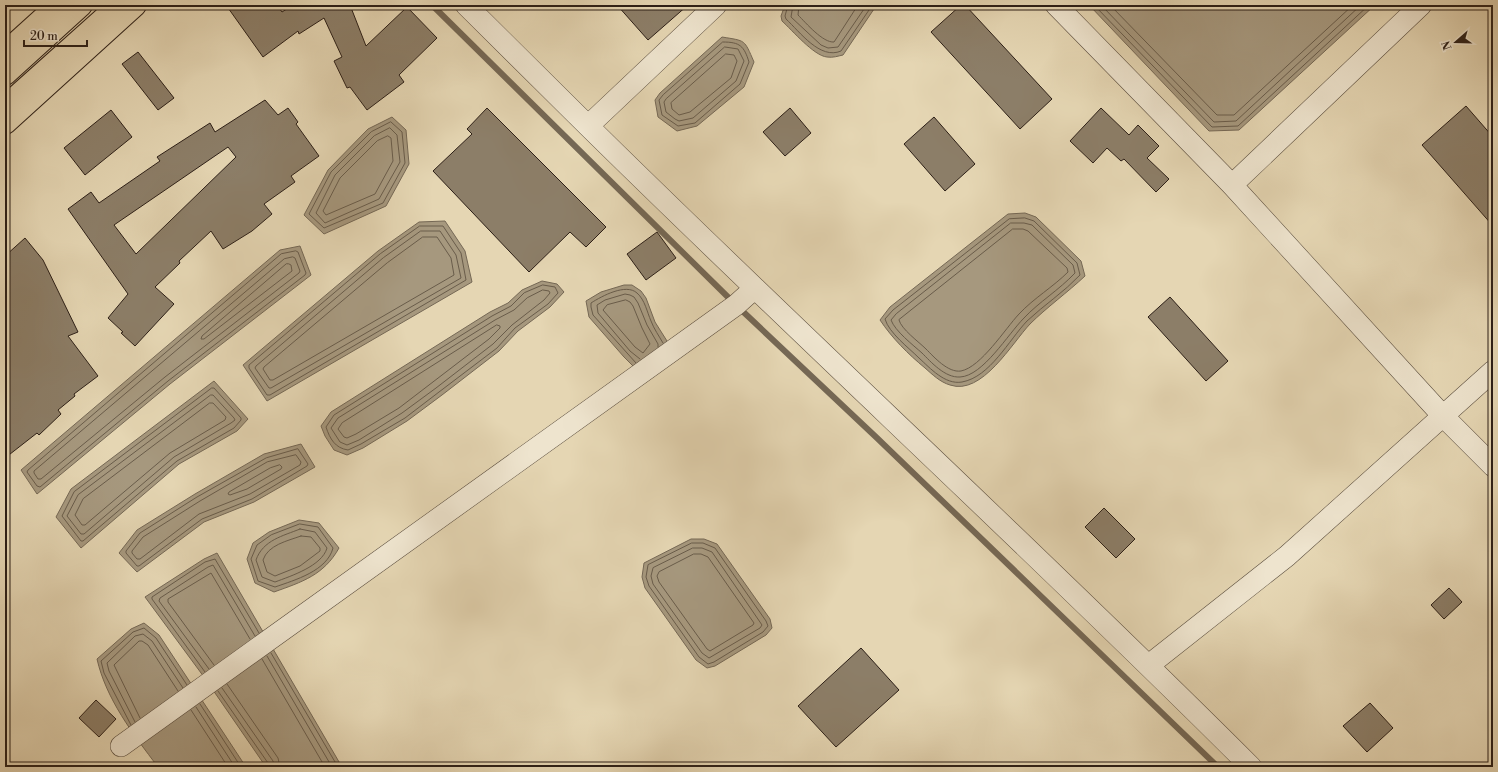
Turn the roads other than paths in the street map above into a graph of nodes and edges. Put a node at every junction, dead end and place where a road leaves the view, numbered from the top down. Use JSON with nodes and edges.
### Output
{"nodes":[{"id":1,"x":58,"y":5,"type":"edge"},
{"id":2,"x":81,"y":5,"type":"edge"},
{"id":3,"x":119,"y":5,"type":"edge"},
{"id":4,"x":135,"y":5,"type":"edge"},
{"id":5,"x":466,"y":5,"type":"edge"},
{"id":6,"x":716,"y":5,"type":"edge"},
{"id":7,"x":1056,"y":5,"type":"edge"},
{"id":8,"x":1421,"y":5,"type":"edge"},
{"id":9,"x":5,"y":53,"type":"edge"},
{"id":10,"x":5,"y":74,"type":"edge"},
{"id":11,"x":5,"y":107,"type":"edge"},
{"id":12,"x":5,"y":122,"type":"edge"},
{"id":13,"x":588,"y":126,"type":"junction"},
{"id":14,"x":1232,"y":185,"type":"junction"},
{"id":15,"x":755,"y":288,"type":"junction"},
{"id":16,"x":1493,"y":370,"type":"edge"},
{"id":17,"x":1442,"y":415,"type":"junction"},
{"id":18,"x":1493,"y":466,"type":"edge"},
{"id":19,"x":1149,"y":665,"type":"junction"},
{"id":20,"x":121,"y":746,"type":"dead end"},
{"id":21,"x":1251,"y":767,"type":"edge"}],
"edges":[{"from":1,"to":9,"type":"main road"},
{"from":2,"to":10,"type":"main road"},
{"from":3,"to":11,"type":"main road"},
{"from":4,"to":12,"type":"main road"},
{"from":5,"to":13,"type":"street"},
{"from":6,"to":13,"type":"street"},
{"from":7,"to":14,"type":"street"},
{"from":8,"to":14,"type":"street"},
{"from":13,"to":15,"type":"street"},
{"from":14,"to":17,"type":"street"},
{"from":15,"to":19,"type":"street"},
{"from":15,"to":20,"type":"street"},
{"from":16,"to":17,"type":"street"},
{"from":17,"to":18,"type":"street"},
{"from":17,"to":19,"type":"street"},
{"from":19,"to":21,"type":"street"}]}
